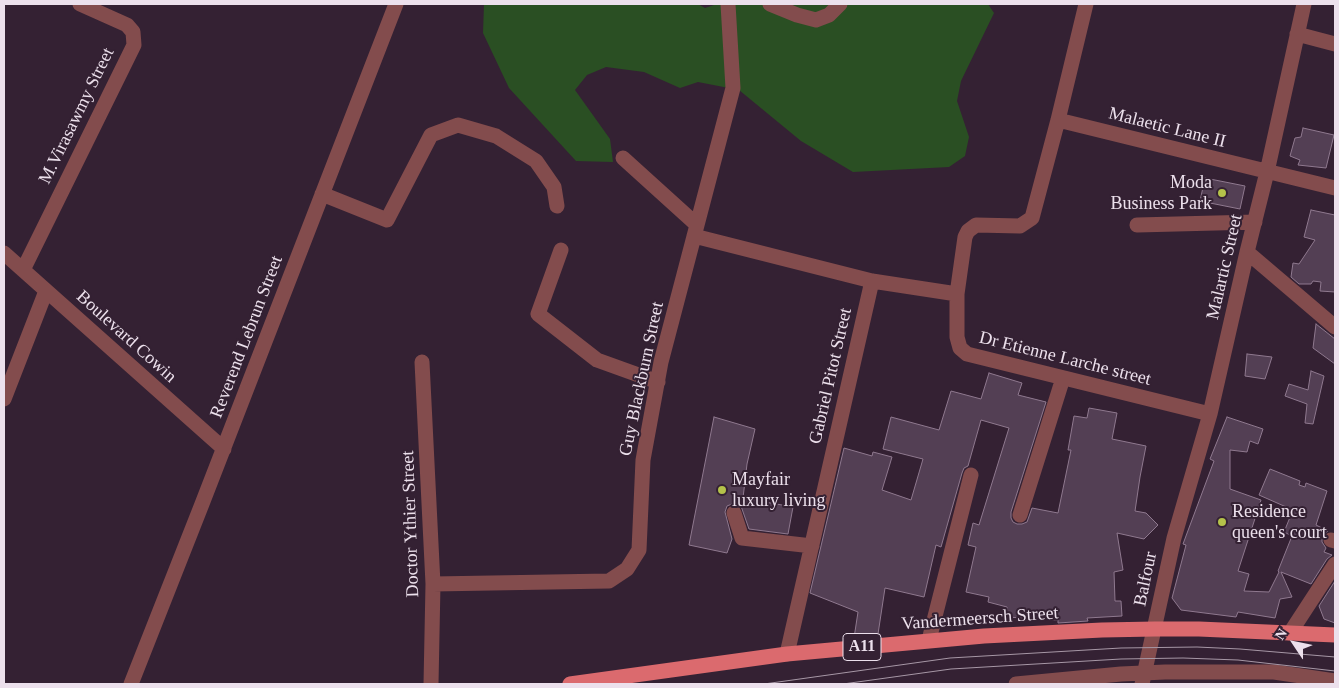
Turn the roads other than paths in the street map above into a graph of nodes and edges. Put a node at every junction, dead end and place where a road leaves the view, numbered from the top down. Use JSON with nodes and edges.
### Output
{"nodes":[{"id":1,"x":80,"y":4,"type":"edge"},
{"id":2,"x":396,"y":4,"type":"edge"},
{"id":3,"x":728,"y":4,"type":"edge"},
{"id":4,"x":770,"y":4,"type":"edge"},
{"id":5,"x":840,"y":4,"type":"edge"},
{"id":6,"x":1086,"y":4,"type":"edge"},
{"id":7,"x":1304,"y":4,"type":"edge"},
{"id":8,"x":1297,"y":34,"type":"junction"},
{"id":9,"x":1335,"y":44,"type":"edge"},
{"id":10,"x":1058,"y":120,"type":"junction"},
{"id":11,"x":623,"y":158,"type":"dead end"},
{"id":12,"x":1267,"y":172,"type":"junction"},
{"id":13,"x":1335,"y":188,"type":"edge"},
{"id":14,"x":322,"y":194,"type":"junction"},
{"id":15,"x":557,"y":206,"type":"dead end"},
{"id":16,"x":1255,"y":222,"type":"junction"},
{"id":17,"x":1137,"y":225,"type":"dead end"},
{"id":18,"x":695,"y":230,"type":"junction"},
{"id":19,"x":561,"y":250,"type":"dead end"},
{"id":20,"x":1247,"y":252,"type":"junction"},
{"id":21,"x":4,"y":253,"type":"edge"},
{"id":22,"x":23,"y":270,"type":"junction"},
{"id":23,"x":872,"y":281,"type":"junction"},
{"id":24,"x":46,"y":291,"type":"junction"},
{"id":25,"x":957,"y":294,"type":"junction"},
{"id":26,"x":1335,"y":327,"type":"edge"},
{"id":27,"x":422,"y":362,"type":"dead end"},
{"id":28,"x":1063,"y":378,"type":"junction"},
{"id":29,"x":658,"y":382,"type":"junction"},
{"id":30,"x":4,"y":398,"type":"edge"},
{"id":31,"x":1210,"y":414,"type":"junction"},
{"id":32,"x":224,"y":449,"type":"junction"},
{"id":33,"x":971,"y":475,"type":"dead end"},
{"id":34,"x":734,"y":513,"type":"dead end"},
{"id":35,"x":1020,"y":515,"type":"dead end"},
{"id":36,"x":1174,"y":538,"type":"joint"},
{"id":37,"x":812,"y":546,"type":"junction"},
{"id":38,"x":1335,"y":564,"type":"edge"},
{"id":39,"x":433,"y":584,"type":"junction"},
{"id":40,"x":1154,"y":629,"type":"junction"},
{"id":41,"x":1290,"y":633,"type":"junction"},
{"id":42,"x":1335,"y":635,"type":"edge"},
{"id":43,"x":929,"y":640,"type":"junction"},
{"id":44,"x":787,"y":654,"type":"junction"},
{"id":45,"x":1143,"y":679,"type":"edge"},
{"id":46,"x":1335,"y":681,"type":"edge"},
{"id":47,"x":131,"y":684,"type":"edge"},
{"id":48,"x":431,"y":684,"type":"edge"},
{"id":49,"x":570,"y":684,"type":"edge"},
{"id":50,"x":1016,"y":684,"type":"edge"}],
"edges":[{"from":1,"to":22,"type":"street","name":"M.Virasawmy Street"},
{"from":2,"to":14,"type":"street","name":"Reverend Lebrun Street"},
{"from":3,"to":18,"type":"street","name":"Guy Blackburn Street"},
{"from":4,"to":5,"type":"street"},
{"from":6,"to":10,"type":"street","name":"Dr Etienne Larche street"},
{"from":7,"to":8,"type":"street","name":"Malartic Street"},
{"from":8,"to":9,"type":"street"},
{"from":8,"to":12,"type":"street","name":"Malartic Street"},
{"from":10,"to":12,"type":"street","name":"Malaetic Lane II"},
{"from":10,"to":25,"type":"street","name":"Dr Etienne Larche street"},
{"from":11,"to":18,"type":"street"},
{"from":12,"to":13,"type":"street","name":"Malaetic Lane II"},
{"from":12,"to":16,"type":"street","name":"Malartic Street"},
{"from":14,"to":15,"type":"street"},
{"from":14,"to":32,"type":"street","name":"Reverend Lebrun Street"},
{"from":16,"to":17,"type":"street"},
{"from":16,"to":20,"type":"street","name":"Malartic Street"},
{"from":18,"to":23,"type":"street"},
{"from":18,"to":29,"type":"street","name":"Guy Blackburn Street"},
{"from":19,"to":29,"type":"street"},
{"from":20,"to":26,"type":"street"},
{"from":20,"to":31,"type":"street","name":"Malartic Street"},
{"from":21,"to":22,"type":"street","name":"Boulevard Cowin"},
{"from":22,"to":24,"type":"street","name":"Boulevard Cowin"},
{"from":23,"to":25,"type":"street"},
{"from":23,"to":37,"type":"street","name":"Gabriel Pitot Street"},
{"from":24,"to":30,"type":"street"},
{"from":24,"to":32,"type":"street","name":"Boulevard Cowin"},
{"from":25,"to":28,"type":"street","name":"Dr Etienne Larche street"},
{"from":27,"to":39,"type":"street","name":"Doctor Ythier Street"},
{"from":28,"to":31,"type":"street","name":"Dr Etienne Larche street"},
{"from":28,"to":35,"type":"street"},
{"from":29,"to":39,"type":"street","name":"Guy Blackburn Street"},
{"from":31,"to":36,"type":"street","name":"Malartic Street"},
{"from":32,"to":47,"type":"street","name":"Reverend Lebrun Street"},
{"from":33,"to":43,"type":"street"},
{"from":34,"to":37,"type":"street"},
{"from":36,"to":40,"type":"street","name":"Balfour"},
{"from":37,"to":44,"type":"street","name":"Gabriel Pitot Street"},
{"from":38,"to":41,"type":"street"},
{"from":39,"to":48,"type":"street","name":"Doctor Ythier Street"},
{"from":40,"to":41,"type":"main road","name":"Vandermeersch Street","number":"A11"},
{"from":40,"to":43,"type":"main road","name":"Vandermeersch Street","number":"A11"},
{"from":40,"to":45,"type":"street","name":"Balfour"},
{"from":41,"to":42,"type":"main road","name":"Vandermeersch Street","number":"A11"},
{"from":43,"to":44,"type":"main road","name":"Vandermeersch Street","number":"A11"},
{"from":44,"to":49,"type":"main road","name":"Vandermeersch Street","number":"A11"},
{"from":45,"to":46,"type":"street"},
{"from":45,"to":50,"type":"street"}]}
